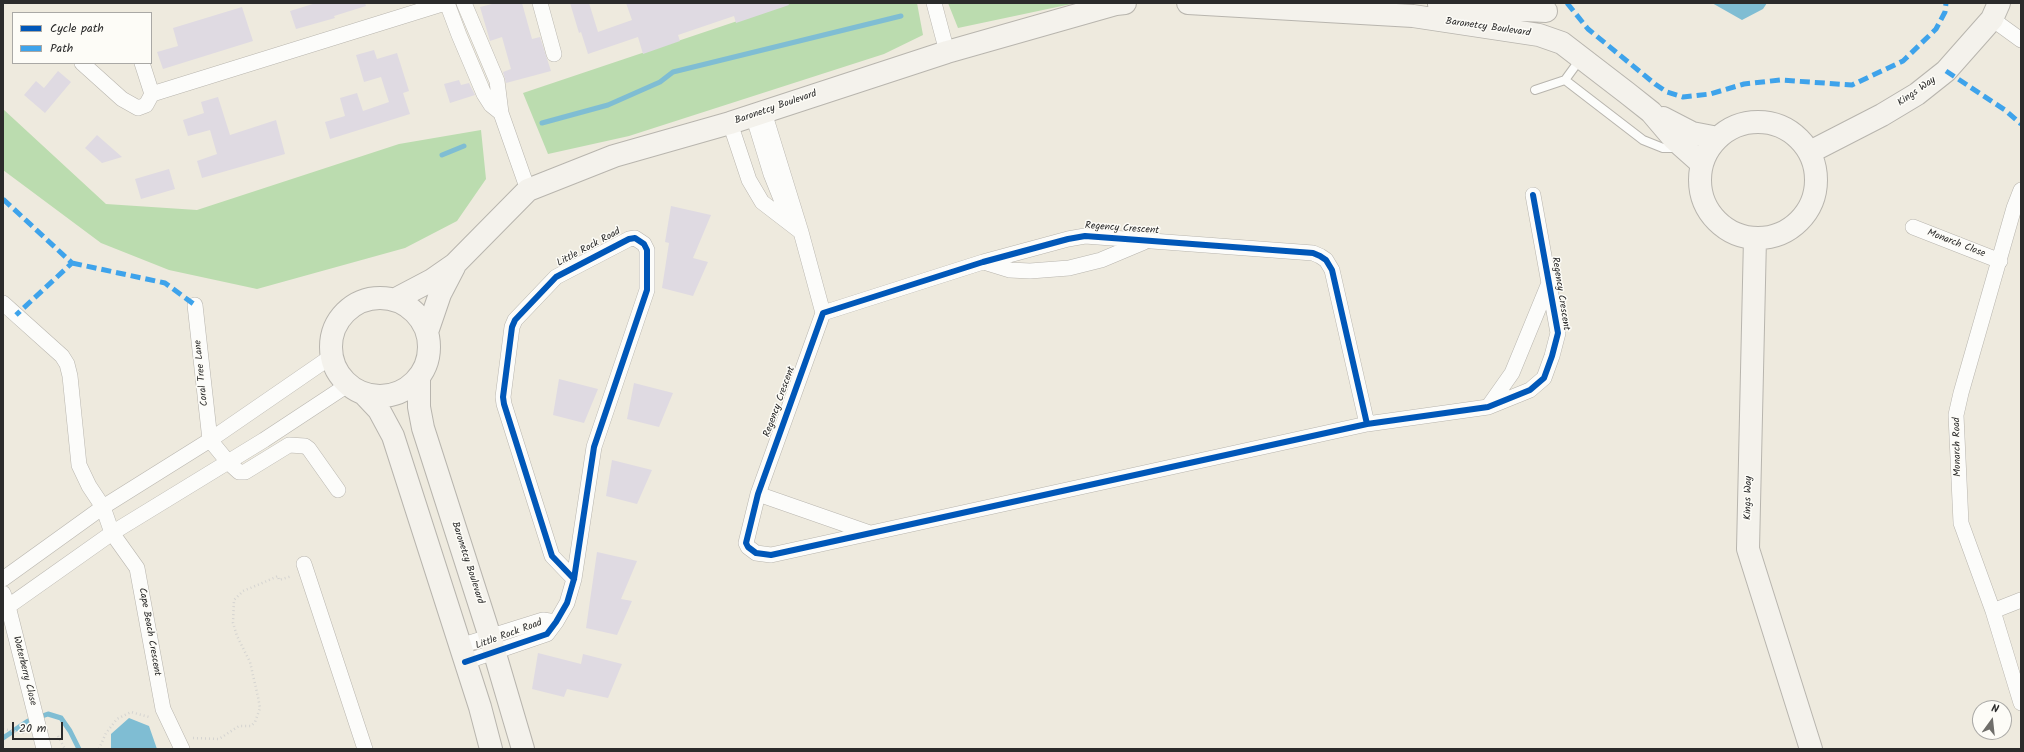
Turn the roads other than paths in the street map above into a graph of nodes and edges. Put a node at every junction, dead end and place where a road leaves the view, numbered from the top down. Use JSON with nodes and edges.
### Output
{"nodes":[{"id":1,"x":446,"y":3,"type":"edge"},
{"id":2,"x":464,"y":3,"type":"edge"},
{"id":3,"x":540,"y":3,"type":"edge"},
{"id":4,"x":934,"y":3,"type":"edge"},
{"id":5,"x":1125,"y":3,"type":"edge"},
{"id":6,"x":1188,"y":3,"type":"edge"},
{"id":7,"x":1442,"y":4,"type":"edge"},
{"id":8,"x":1542,"y":7,"type":"edge"},
{"id":9,"x":1995,"y":11,"type":"edge"},
{"id":10,"x":1413,"y":16,"type":"junction"},
{"id":11,"x":2021,"y":40,"type":"edge"},
{"id":12,"x":1562,"y":43,"type":"junction"},
{"id":13,"x":947,"y":52,"type":"junction"},
{"id":14,"x":554,"y":54,"type":"dead end"},
{"id":15,"x":1581,"y":58,"type":"junction"},
{"id":16,"x":83,"y":64,"type":"edge"},
{"id":17,"x":142,"y":64,"type":"edge"},
{"id":18,"x":1565,"y":80,"type":"junction"},
{"id":19,"x":1535,"y":90,"type":"dead end"},
{"id":20,"x":152,"y":94,"type":"junction"},
{"id":21,"x":501,"y":112,"type":"junction"},
{"id":22,"x":1651,"y":112,"type":"junction"},
{"id":23,"x":758,"y":114,"type":"junction"},
{"id":24,"x":730,"y":123,"type":"junction"},
{"id":25,"x":1718,"y":138,"type":"junction"},
{"id":26,"x":1684,"y":148,"type":"junction"},
{"id":27,"x":1810,"y":152,"type":"junction"},
{"id":28,"x":1701,"y":163,"type":"junction"},
{"id":29,"x":528,"y":190,"type":"junction"},
{"id":30,"x":2021,"y":190,"type":"edge"},
{"id":31,"x":1533,"y":195,"type":"dead end"},
{"id":32,"x":1913,"y":227,"type":"dead end"},
{"id":33,"x":801,"y":232,"type":"junction"},
{"id":34,"x":1755,"y":238,"type":"junction"},
{"id":35,"x":1147,"y":241,"type":"junction"},
{"id":36,"x":2000,"y":261,"type":"junction"},
{"id":37,"x":983,"y":262,"type":"junction"},
{"id":38,"x":455,"y":264,"type":"junction"},
{"id":39,"x":1549,"y":283,"type":"junction"},
{"id":40,"x":394,"y":300,"type":"junction"},
{"id":41,"x":3,"y":303,"type":"edge"},
{"id":42,"x":194,"y":305,"type":"dead end"},
{"id":43,"x":823,"y":313,"type":"junction"},
{"id":44,"x":427,"y":332,"type":"junction"},
{"id":45,"x":332,"y":356,"type":"junction"},
{"id":46,"x":419,"y":376,"type":"junction"},
{"id":47,"x":356,"y":389,"type":"junction"},
{"id":48,"x":1488,"y":407,"type":"junction"},
{"id":49,"x":1367,"y":424,"type":"junction"},
{"id":50,"x":210,"y":440,"type":"junction"},
{"id":51,"x":228,"y":462,"type":"junction"},
{"id":52,"x":338,"y":490,"type":"dead end"},
{"id":53,"x":758,"y":494,"type":"junction"},
{"id":54,"x":108,"y":520,"type":"junction"},
{"id":55,"x":871,"y":533,"type":"junction"},
{"id":56,"x":306,"y":571,"type":"road end"},
{"id":57,"x":3,"y":579,"type":"edge"},
{"id":58,"x":574,"y":579,"type":"junction"},
{"id":59,"x":2021,"y":600,"type":"edge"},
{"id":60,"x":5,"y":603,"type":"edge"},
{"id":61,"x":1992,"y":611,"type":"junction"},
{"id":62,"x":492,"y":644,"type":"junction"},
{"id":63,"x":462,"y":654,"type":"junction"},
{"id":64,"x":2021,"y":703,"type":"edge"},
{"id":65,"x":180,"y":746,"type":"edge"},
{"id":66,"x":44,"y":749,"type":"edge"},
{"id":67,"x":365,"y":749,"type":"edge"},
{"id":68,"x":491,"y":749,"type":"edge"},
{"id":69,"x":523,"y":749,"type":"edge"},
{"id":70,"x":1811,"y":749,"type":"edge"}],
"edges":[{"from":1,"to":20,"type":"street"},
{"from":1,"to":21,"type":"street"},
{"from":2,"to":21,"type":"street"},
{"from":3,"to":14,"type":"street"},
{"from":4,"to":13,"type":"street"},
{"from":5,"to":13,"type":"street","name":"Baronetcy Boulevard"},
{"from":6,"to":10,"type":"street","name":"Baronetcy Boulevard"},
{"from":7,"to":8,"type":"street","name":"Baronetcy Boulevard"},
{"from":7,"to":10,"type":"street","name":"Baronetcy Boulevard"},
{"from":8,"to":12,"type":"street","name":"Baronetcy Boulevard"},
{"from":9,"to":11,"type":"street"},
{"from":9,"to":27,"type":"street","name":"Kings Way"},
{"from":10,"to":12,"type":"street","name":"Baronetcy Boulevard"},
{"from":12,"to":15,"type":"street","name":"Baronetcy Boulevard"},
{"from":13,"to":23,"type":"street","name":"Baronetcy Boulevard"},
{"from":15,"to":18,"type":"lane"},
{"from":15,"to":22,"type":"street","name":"Baronetcy Boulevard"},
{"from":16,"to":20,"type":"street"},
{"from":17,"to":20,"type":"street"},
{"from":18,"to":19,"type":"lane"},
{"from":18,"to":26,"type":"lane"},
{"from":21,"to":29,"type":"street"},
{"from":22,"to":25,"type":"street","name":"Baronetcy Boulevard"},
{"from":22,"to":26,"type":"street","name":"Baronetcy Boulevard"},
{"from":23,"to":24,"type":"street","name":"Baronetcy Boulevard"},
{"from":23,"to":33,"type":"street"},
{"from":24,"to":29,"type":"street","name":"Baronetcy Boulevard"},
{"from":24,"to":33,"type":"street"},
{"from":25,"to":27,"type":"street"},
{"from":25,"to":28,"type":"street"},
{"from":26,"to":28,"type":"street","name":"Baronetcy Boulevard"},
{"from":27,"to":34,"type":"street"},
{"from":28,"to":34,"type":"street"},
{"from":29,"to":38,"type":"street","name":"Baronetcy Boulevard"},
{"from":30,"to":36,"type":"street","name":"Monarch Road"},
{"from":31,"to":39,"type":"street","name":"Regency Crescent"},
{"from":32,"to":36,"type":"street","name":"Monarch Close"},
{"from":33,"to":43,"type":"street"},
{"from":34,"to":70,"type":"street","name":"Kings Way"},
{"from":35,"to":37,"type":"street","name":"Regency Crescent"},
{"from":35,"to":37,"type":"street"},
{"from":35,"to":49,"type":"street","name":"Regency Crescent"},
{"from":36,"to":61,"type":"street","name":"Monarch Road"},
{"from":37,"to":43,"type":"street","name":"Regency Crescent"},
{"from":38,"to":40,"type":"street","name":"Baronetcy Boulevard"},
{"from":38,"to":44,"type":"street","name":"Baronetcy Boulevard"},
{"from":39,"to":48,"type":"street"},
{"from":39,"to":48,"type":"street","name":"Regency Crescent"},
{"from":40,"to":44,"type":"street"},
{"from":40,"to":45,"type":"street"},
{"from":41,"to":54,"type":"street","name":"Cape Beach Crescent"},
{"from":42,"to":50,"type":"street","name":"Coral Tree Lane"},
{"from":43,"to":53,"type":"street","name":"Regency Crescent"},
{"from":44,"to":46,"type":"street"},
{"from":45,"to":47,"type":"street"},
{"from":45,"to":50,"type":"street"},
{"from":46,"to":47,"type":"street"},
{"from":46,"to":62,"type":"street","name":"Baronetcy Boulevard"},
{"from":47,"to":51,"type":"street"},
{"from":47,"to":63,"type":"street"},
{"from":48,"to":49,"type":"street","name":"Regency Crescent"},
{"from":49,"to":55,"type":"street","name":"Regency Crescent"},
{"from":50,"to":51,"type":"street"},
{"from":50,"to":54,"type":"street"},
{"from":51,"to":52,"type":"street"},
{"from":51,"to":54,"type":"street"},
{"from":53,"to":55,"type":"street"},
{"from":53,"to":55,"type":"street","name":"Regency Crescent"},
{"from":54,"to":57,"type":"street"},
{"from":54,"to":60,"type":"street"},
{"from":54,"to":65,"type":"street","name":"Cape Beach Crescent"},
{"from":56,"to":67,"type":"street"},
{"from":58,"to":58,"type":"street","name":"Little Rock Road"},
{"from":58,"to":62,"type":"street","name":"Little Rock Road"},
{"from":59,"to":61,"type":"street"},
{"from":60,"to":66,"type":"street","name":"Waterberry Close"},
{"from":61,"to":64,"type":"street","name":"Monarch Road"},
{"from":62,"to":63,"type":"street","name":"Little Rock Road"},
{"from":62,"to":69,"type":"street","name":"Baronetcy Boulevard"},
{"from":63,"to":68,"type":"street"}]}
